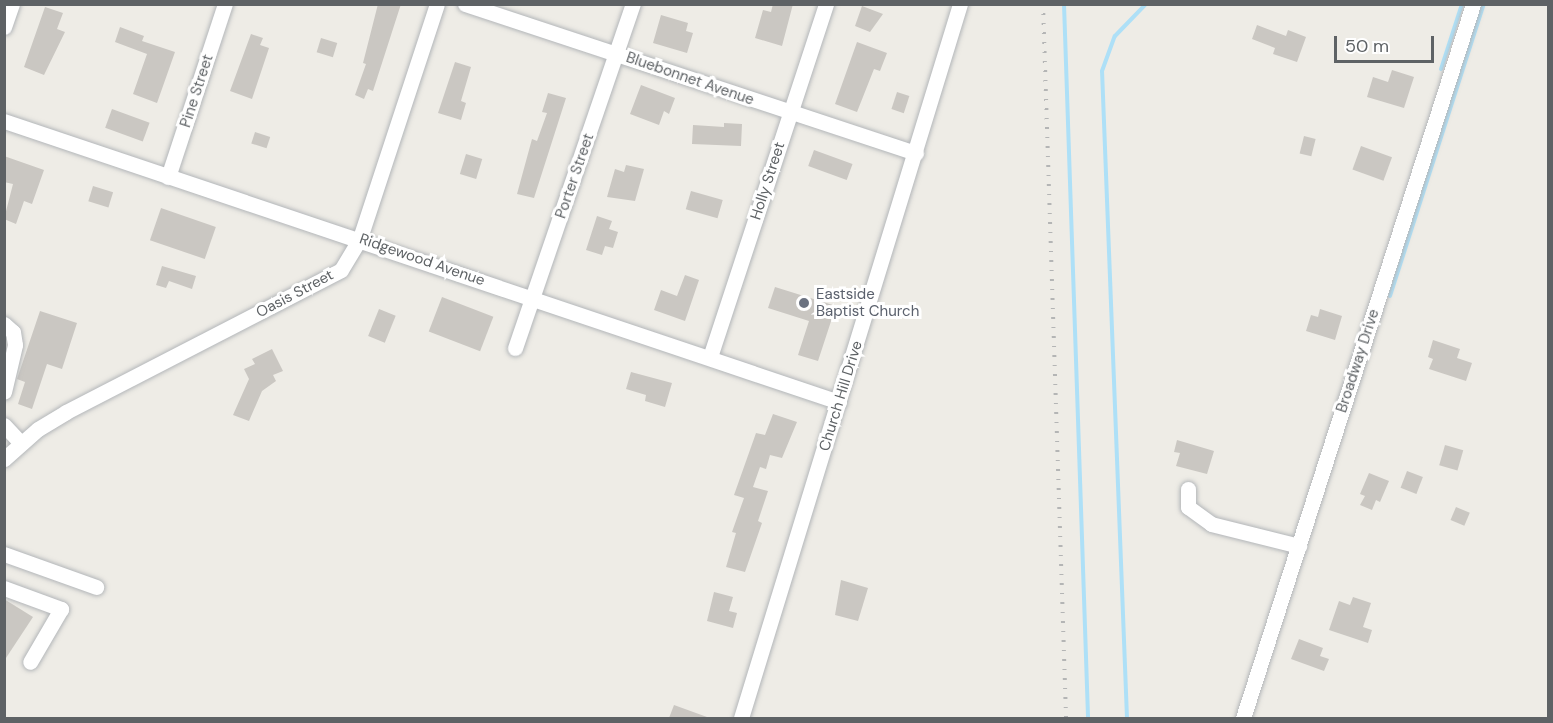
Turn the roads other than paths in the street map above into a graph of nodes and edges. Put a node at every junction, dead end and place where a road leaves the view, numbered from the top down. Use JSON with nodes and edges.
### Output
{"nodes":[{"id":1,"x":12,"y":4,"type":"edge"},
{"id":2,"x":225,"y":4,"type":"edge"},
{"id":3,"x":436,"y":4,"type":"edge"},
{"id":4,"x":465,"y":4,"type":"edge"},
{"id":5,"x":633,"y":4,"type":"edge"},
{"id":6,"x":826,"y":4,"type":"edge"},
{"id":7,"x":960,"y":4,"type":"edge"},
{"id":8,"x":1473,"y":4,"type":"edge"},
{"id":9,"x":4,"y":27,"type":"edge"},
{"id":10,"x":616,"y":54,"type":"junction"},
{"id":11,"x":790,"y":113,"type":"junction"},
{"id":12,"x":4,"y":121,"type":"edge"},
{"id":13,"x":916,"y":153,"type":"junction"},
{"id":14,"x":168,"y":177,"type":"junction"},
{"id":15,"x":360,"y":238,"type":"junction"},
{"id":16,"x":533,"y":299,"type":"junction"},
{"id":17,"x":4,"y":324,"type":"edge"},
{"id":18,"x":516,"y":348,"type":"dead end"},
{"id":19,"x":710,"y":357,"type":"junction"},
{"id":20,"x":4,"y":392,"type":"edge"},
{"id":21,"x":839,"y":402,"type":"junction"},
{"id":22,"x":4,"y":425,"type":"edge"},
{"id":23,"x":20,"y":442,"type":"junction"},
{"id":24,"x":4,"y":459,"type":"edge"},
{"id":25,"x":1188,"y":489,"type":"dead end"},
{"id":26,"x":1299,"y":546,"type":"junction"},
{"id":27,"x":4,"y":554,"type":"edge"},
{"id":28,"x":96,"y":586,"type":"dead end"},
{"id":29,"x":4,"y":588,"type":"edge"},
{"id":30,"x":30,"y":662,"type":"dead end"},
{"id":31,"x":741,"y":718,"type":"edge"},
{"id":32,"x":1243,"y":718,"type":"edge"}],
"edges":[{"from":1,"to":9,"type":"street"},
{"from":2,"to":14,"type":"street","name":"Pine Street"},
{"from":3,"to":15,"type":"street","name":"Oasis Street"},
{"from":4,"to":10,"type":"street","name":"Bluebonnet Avenue"},
{"from":5,"to":10,"type":"street","name":"Porter Street"},
{"from":6,"to":11,"type":"street","name":"Holly Street"},
{"from":7,"to":13,"type":"street","name":"Church Hill Drive"},
{"from":8,"to":26,"type":"street","name":"Broadway Drive"},
{"from":10,"to":11,"type":"street","name":"Bluebonnet Avenue"},
{"from":10,"to":16,"type":"street","name":"Porter Street"},
{"from":11,"to":13,"type":"street","name":"Bluebonnet Avenue"},
{"from":11,"to":19,"type":"street","name":"Holly Street"},
{"from":12,"to":14,"type":"street","name":"Ridgewood Avenue"},
{"from":13,"to":21,"type":"street","name":"Church Hill Drive"},
{"from":14,"to":15,"type":"street","name":"Ridgewood Avenue"},
{"from":15,"to":16,"type":"street","name":"Ridgewood Avenue"},
{"from":15,"to":23,"type":"street","name":"Oasis Street"},
{"from":16,"to":18,"type":"street","name":"Porter Street"},
{"from":16,"to":19,"type":"street","name":"Ridgewood Avenue"},
{"from":17,"to":20,"type":"street"},
{"from":19,"to":21,"type":"street","name":"Ridgewood Avenue"},
{"from":21,"to":31,"type":"street","name":"Church Hill Drive"},
{"from":22,"to":23,"type":"street"},
{"from":23,"to":24,"type":"street","name":"Oasis Street"},
{"from":25,"to":26,"type":"street"},
{"from":26,"to":32,"type":"street","name":"Broadway Drive"},
{"from":27,"to":28,"type":"street"},
{"from":29,"to":30,"type":"street"}]}
